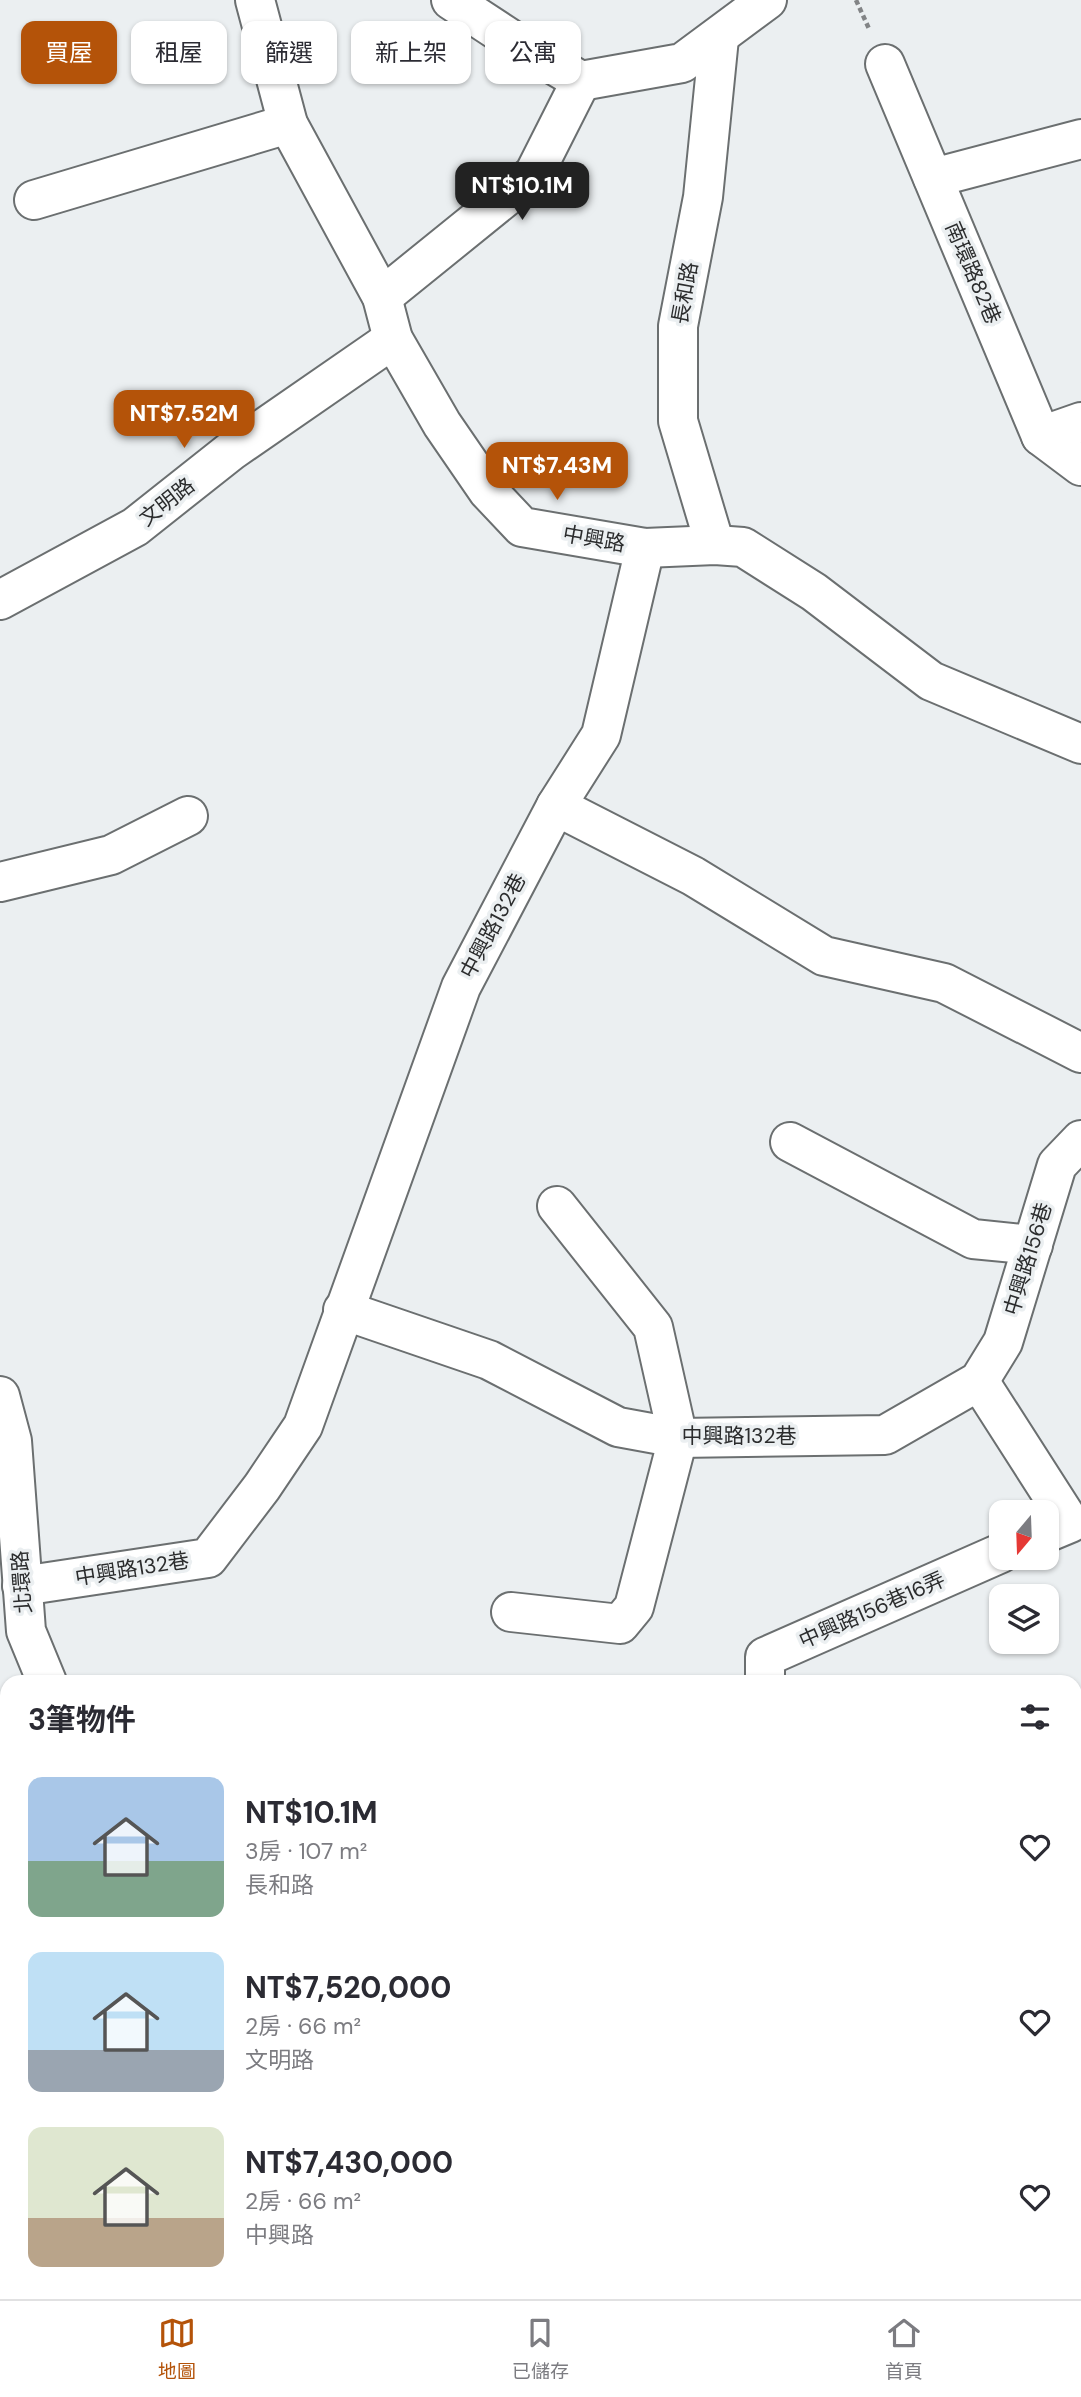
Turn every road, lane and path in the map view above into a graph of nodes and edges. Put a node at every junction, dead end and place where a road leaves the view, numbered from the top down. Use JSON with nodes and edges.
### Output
{"nodes":[{"id":1,"x":256,"y":0,"type":"edge"},
{"id":2,"x":451,"y":0,"type":"edge"},
{"id":3,"x":767,"y":0,"type":"edge"},
{"id":4,"x":485,"y":22,"type":"edge"},
{"id":5,"x":719,"y":38,"type":"junction"},
{"id":6,"x":885,"y":64,"type":"dead end"},
{"id":7,"x":581,"y":81,"type":"edge"},
{"id":8,"x":579,"y":84,"type":"edge"},
{"id":9,"x":288,"y":124,"type":"junction"},
{"id":10,"x":1081,"y":139,"type":"edge"},
{"id":11,"x":933,"y":178,"type":"junction"},
{"id":12,"x":34,"y":200,"type":"dead end"},
{"id":13,"x":382,"y":297,"type":"junction"},
{"id":14,"x":393,"y":340,"type":"junction"},
{"id":15,"x":1081,"y":422,"type":"edge"},
{"id":16,"x":1041,"y":436,"type":"junction"},
{"id":17,"x":1081,"y":466,"type":"edge"},
{"id":18,"x":715,"y":545,"type":"junction"},
{"id":19,"x":645,"y":548,"type":"junction"},
{"id":20,"x":0,"y":600,"type":"edge"},
{"id":21,"x":1081,"y":744,"type":"edge"},
{"id":22,"x":556,"y":806,"type":"junction"},
{"id":23,"x":188,"y":816,"type":"dead end"},
{"id":24,"x":0,"y":882,"type":"edge"},
{"id":25,"x":1081,"y":1053,"type":"edge"},
{"id":26,"x":1081,"y":1140,"type":"edge"},
{"id":27,"x":790,"y":1143,"type":"dead end"},
{"id":28,"x":558,"y":1206,"type":"dead end"},
{"id":29,"x":1032,"y":1245,"type":"junction"},
{"id":30,"x":343,"y":1310,"type":"junction"},
{"id":31,"x":979,"y":1381,"type":"junction"},
{"id":32,"x":0,"y":1395,"type":"edge"},
{"id":33,"x":678,"y":1438,"type":"junction"},
{"id":34,"x":1055,"y":1500,"type":"edge"},
{"id":35,"x":1059,"y":1506,"type":"edge"},
{"id":36,"x":1059,"y":1528,"type":"edge"},
{"id":37,"x":989,"y":1558,"type":"edge"},
{"id":38,"x":22,"y":1586,"type":"junction"},
{"id":39,"x":511,"y":1612,"type":"dead end"},
{"id":40,"x":44,"y":1675,"type":"edge"},
{"id":41,"x":765,"y":1675,"type":"edge"}],
"edges":[{"from":1,"to":9,"type":"street","name":"中興路"},
{"from":2,"to":4,"type":"street"},
{"from":3,"to":5,"type":"street"},
{"from":5,"to":7,"type":"street"},
{"from":5,"to":18,"type":"street","name":"長和路"},
{"from":6,"to":11,"type":"street","name":"南環路82巷"},
{"from":8,"to":13,"type":"street"},
{"from":9,"to":12,"type":"street"},
{"from":9,"to":13,"type":"street","name":"中興路"},
{"from":10,"to":11,"type":"street"},
{"from":11,"to":16,"type":"street","name":"南環路82巷"},
{"from":13,"to":14,"type":"street","name":"中興路"},
{"from":14,"to":19,"type":"street","name":"中興路"},
{"from":14,"to":20,"type":"street","name":"文明路"},
{"from":15,"to":16,"type":"street"},
{"from":16,"to":17,"type":"street"},
{"from":18,"to":19,"type":"street","name":"中興路"},
{"from":18,"to":21,"type":"street","name":"中興路"},
{"from":19,"to":22,"type":"street","name":"中興路132巷"},
{"from":22,"to":25,"type":"street"},
{"from":22,"to":30,"type":"street","name":"中興路132巷"},
{"from":23,"to":24,"type":"street"},
{"from":26,"to":29,"type":"street","name":"中興路156巷"},
{"from":27,"to":29,"type":"street"},
{"from":28,"to":33,"type":"street"},
{"from":29,"to":31,"type":"street","name":"中興路156巷"},
{"from":30,"to":33,"type":"street","name":"中興路132巷"},
{"from":30,"to":38,"type":"street","name":"中興路132巷"},
{"from":31,"to":33,"type":"street","name":"中興路132巷"},
{"from":31,"to":34,"type":"street"},
{"from":32,"to":38,"type":"street","name":"北環路"},
{"from":33,"to":39,"type":"street"},
{"from":35,"to":36,"type":"street"},
{"from":37,"to":41,"type":"street","name":"中興路156巷16弄"},
{"from":38,"to":40,"type":"street","name":"北環路"}]}
